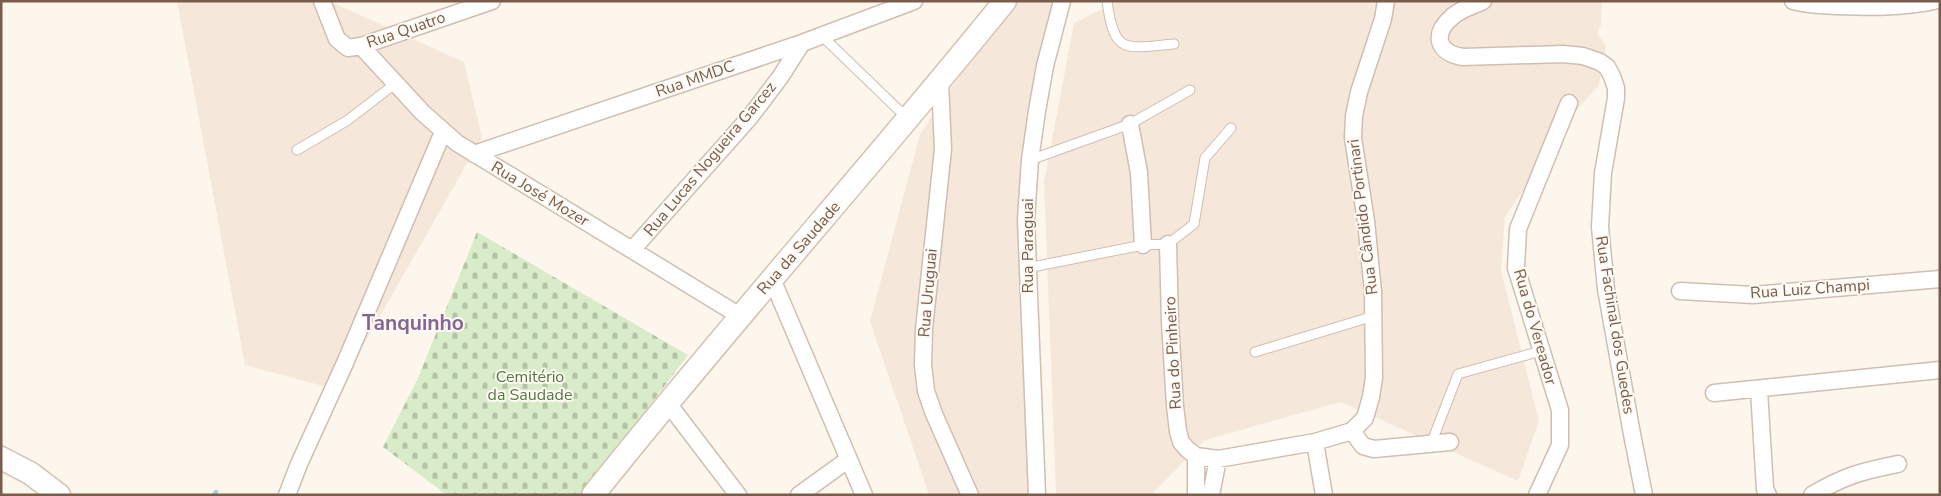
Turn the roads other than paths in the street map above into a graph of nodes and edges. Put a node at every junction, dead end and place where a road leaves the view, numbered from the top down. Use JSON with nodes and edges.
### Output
{"nodes":[{"id":1,"x":322,"y":1,"type":"edge"},
{"id":2,"x":492,"y":1,"type":"edge"},
{"id":3,"x":914,"y":1,"type":"edge"},
{"id":4,"x":1005,"y":1,"type":"edge"},
{"id":5,"x":1062,"y":1,"type":"edge"},
{"id":6,"x":1107,"y":1,"type":"edge"},
{"id":7,"x":1386,"y":1,"type":"edge"},
{"id":8,"x":1483,"y":1,"type":"edge"},
{"id":9,"x":1934,"y":1,"type":"edge"},
{"id":10,"x":1801,"y":2,"type":"edge"},
{"id":11,"x":821,"y":35,"type":"junction"},
{"id":12,"x":802,"y":43,"type":"junction"},
{"id":13,"x":1174,"y":44,"type":"dead end"},
{"id":14,"x":361,"y":46,"type":"junction"},
{"id":15,"x":940,"y":82,"type":"junction"},
{"id":16,"x":396,"y":83,"type":"junction"},
{"id":17,"x":1190,"y":90,"type":"dead end"},
{"id":18,"x":1569,"y":103,"type":"dead end"},
{"id":19,"x":908,"y":119,"type":"junction"},
{"id":20,"x":1130,"y":124,"type":"junction"},
{"id":21,"x":1232,"y":128,"type":"dead end"},
{"id":22,"x":442,"y":132,"type":"junction"},
{"id":23,"x":297,"y":150,"type":"dead end"},
{"id":24,"x":474,"y":154,"type":"junction"},
{"id":25,"x":1030,"y":160,"type":"junction"},
{"id":26,"x":1168,"y":244,"type":"junction"},
{"id":27,"x":1143,"y":245,"type":"junction"},
{"id":28,"x":632,"y":250,"type":"junction"},
{"id":29,"x":1027,"y":268,"type":"junction"},
{"id":30,"x":772,"y":279,"type":"junction"},
{"id":31,"x":1940,"y":279,"type":"edge"},
{"id":32,"x":1680,"y":291,"type":"dead end"},
{"id":33,"x":740,"y":316,"type":"junction"},
{"id":34,"x":1374,"y":316,"type":"junction"},
{"id":35,"x":1541,"y":351,"type":"junction"},
{"id":36,"x":1255,"y":352,"type":"dead end"},
{"id":37,"x":1940,"y":370,"type":"edge"},
{"id":38,"x":1759,"y":390,"type":"junction"},
{"id":39,"x":1714,"y":393,"type":"dead end"},
{"id":40,"x":667,"y":402,"type":"junction"},
{"id":41,"x":1352,"y":431,"type":"junction"},
{"id":42,"x":1315,"y":442,"type":"junction"},
{"id":43,"x":1450,"y":442,"type":"dead end"},
{"id":44,"x":1431,"y":444,"type":"junction"},
{"id":45,"x":1196,"y":456,"type":"junction"},
{"id":46,"x":1,"y":458,"type":"edge"},
{"id":47,"x":849,"y":459,"type":"junction"},
{"id":48,"x":1218,"y":459,"type":"junction"},
{"id":49,"x":1898,"y":464,"type":"dead end"},
{"id":50,"x":60,"y":495,"type":"edge"},
{"id":51,"x":287,"y":495,"type":"edge"},
{"id":52,"x":593,"y":495,"type":"edge"},
{"id":53,"x":738,"y":495,"type":"edge"},
{"id":54,"x":799,"y":495,"type":"edge"},
{"id":55,"x":864,"y":495,"type":"edge"},
{"id":56,"x":970,"y":495,"type":"edge"},
{"id":57,"x":1038,"y":495,"type":"edge"},
{"id":58,"x":1196,"y":495,"type":"edge"},
{"id":59,"x":1211,"y":495,"type":"edge"},
{"id":60,"x":1324,"y":495,"type":"edge"},
{"id":61,"x":1537,"y":495,"type":"edge"},
{"id":62,"x":1644,"y":495,"type":"edge"},
{"id":63,"x":1768,"y":495,"type":"edge"},
{"id":64,"x":1812,"y":495,"type":"edge"}],
"edges":[{"from":1,"to":14,"type":"street","name":"Rua Quatro"},
{"from":2,"to":14,"type":"street","name":"Rua Quatro"},
{"from":3,"to":11,"type":"street","name":"Rua MMDC"},
{"from":4,"to":15,"type":"main road","name":"Rua da Saudade"},
{"from":5,"to":25,"type":"street","name":"Rua Paraguai"},
{"from":6,"to":13,"type":"lane"},
{"from":7,"to":34,"type":"street","name":"Rua Cândido Portinari"},
{"from":8,"to":62,"type":"street","name":"Rua Fachinal dos Guedes"},
{"from":9,"to":10,"type":"street"},
{"from":11,"to":12,"type":"street","name":"Rua MMDC"},
{"from":11,"to":19,"type":"lane"},
{"from":12,"to":24,"type":"street","name":"Rua MMDC"},
{"from":12,"to":28,"type":"street","name":"Rua Lucas Nogueira Garcez"},
{"from":14,"to":16,"type":"street","name":"Rua José Mozer"},
{"from":15,"to":19,"type":"main road","name":"Rua da Saudade"},
{"from":15,"to":56,"type":"street","name":"Rua Uruguai"},
{"from":16,"to":22,"type":"street","name":"Rua José Mozer"},
{"from":16,"to":23,"type":"lane"},
{"from":17,"to":20,"type":"lane"},
{"from":18,"to":35,"type":"street","name":"Rua do Vereador"},
{"from":19,"to":30,"type":"main road","name":"Rua da Saudade"},
{"from":20,"to":25,"type":"lane"},
{"from":20,"to":27,"type":"street"},
{"from":21,"to":26,"type":"lane"},
{"from":22,"to":24,"type":"street","name":"Rua José Mozer"},
{"from":22,"to":51,"type":"street"},
{"from":24,"to":28,"type":"street","name":"Rua José Mozer"},
{"from":25,"to":29,"type":"street","name":"Rua Paraguai"},
{"from":26,"to":27,"type":"lane"},
{"from":26,"to":45,"type":"street","name":"Rua do Pinheiro"},
{"from":27,"to":29,"type":"lane"},
{"from":28,"to":33,"type":"street","name":"Rua José Mozer"},
{"from":29,"to":57,"type":"street","name":"Rua Paraguai"},
{"from":30,"to":33,"type":"main road","name":"Rua da Saudade"},
{"from":30,"to":47,"type":"street"},
{"from":31,"to":32,"type":"street","name":"Rua Luiz Champi"},
{"from":33,"to":40,"type":"main road","name":"Rua da Saudade"},
{"from":34,"to":36,"type":"lane"},
{"from":34,"to":41,"type":"street","name":"Rua Cândido Portinari"},
{"from":35,"to":44,"type":"lane"},
{"from":35,"to":61,"type":"street","name":"Rua do Vereador"},
{"from":37,"to":38,"type":"street"},
{"from":38,"to":39,"type":"street"},
{"from":38,"to":63,"type":"street"},
{"from":40,"to":52,"type":"main road","name":"Rua da Saudade"},
{"from":40,"to":53,"type":"street"},
{"from":41,"to":42,"type":"street"},
{"from":41,"to":44,"type":"street"},
{"from":42,"to":48,"type":"street"},
{"from":42,"to":60,"type":"street"},
{"from":43,"to":44,"type":"street"},
{"from":45,"to":48,"type":"street"},
{"from":45,"to":58,"type":"street"},
{"from":46,"to":50,"type":"main road"},
{"from":47,"to":54,"type":"street"},
{"from":47,"to":55,"type":"street"},
{"from":48,"to":59,"type":"street"},
{"from":49,"to":64,"type":"street"}]}
